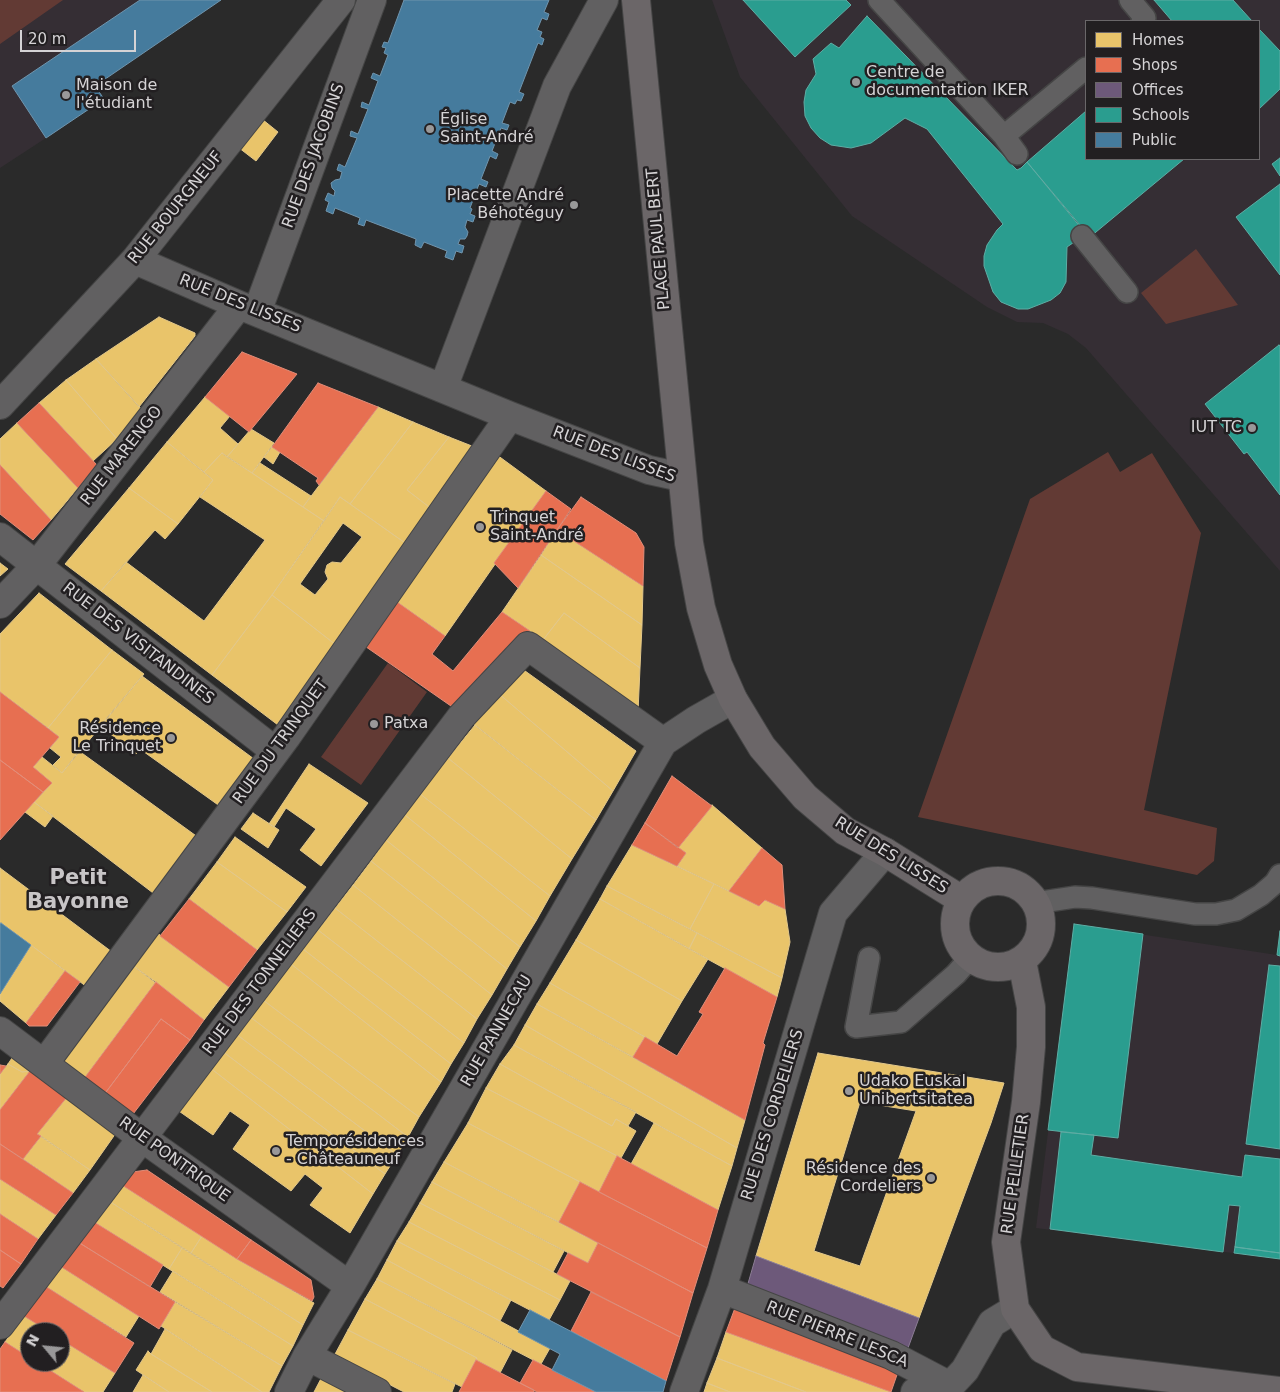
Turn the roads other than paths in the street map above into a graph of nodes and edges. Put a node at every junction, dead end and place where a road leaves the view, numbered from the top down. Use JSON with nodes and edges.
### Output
{"nodes":[{"id":1,"x":341,"y":0,"type":"edge"},
{"id":2,"x":372,"y":0,"type":"edge"},
{"id":3,"x":604,"y":0,"type":"edge"},
{"id":4,"x":636,"y":0,"type":"edge"},
{"id":5,"x":879,"y":0,"type":"edge"},
{"id":6,"x":1130,"y":0,"type":"edge"},
{"id":7,"x":1143,"y":20,"type":"edge"},
{"id":8,"x":1085,"y":69,"type":"edge"},
{"id":9,"x":1004,"y":136,"type":"junction"},
{"id":10,"x":1017,"y":154,"type":"dead end"},
{"id":11,"x":1082,"y":236,"type":"dead end"},
{"id":12,"x":135,"y":260,"type":"junction"},
{"id":13,"x":1127,"y":292,"type":"dead end"},
{"id":14,"x":248,"y":309,"type":"junction"},
{"id":15,"x":443,"y":388,"type":"junction"},
{"id":16,"x":0,"y":405,"type":"edge"},
{"id":17,"x":510,"y":416,"type":"junction"},
{"id":18,"x":681,"y":477,"type":"junction"},
{"id":19,"x":0,"y":537,"type":"edge"},
{"id":20,"x":37,"y":565,"type":"junction"},
{"id":21,"x":0,"y":604,"type":"edge"},
{"id":22,"x":733,"y":698,"type":"junction"},
{"id":23,"x":664,"y":742,"type":"junction"},
{"id":24,"x":275,"y":751,"type":"junction"},
{"id":25,"x":885,"y":852,"type":"junction"},
{"id":26,"x":1280,"y":875,"type":"edge"},
{"id":27,"x":962,"y":900,"type":"junction"},
{"id":28,"x":1036,"y":903,"type":"junction"},
{"id":29,"x":869,"y":958,"type":"dead end"},
{"id":30,"x":970,"y":958,"type":"junction"},
{"id":31,"x":1022,"y":961,"type":"junction"},
{"id":32,"x":0,"y":1031,"type":"edge"},
{"id":33,"x":44,"y":1064,"type":"junction"},
{"id":34,"x":142,"y":1137,"type":"junction"},
{"id":35,"x":350,"y":1286,"type":"junction"},
{"id":36,"x":722,"y":1289,"type":"junction"},
{"id":37,"x":1016,"y":1308,"type":"junction"},
{"id":38,"x":0,"y":1325,"type":"edge"},
{"id":39,"x":307,"y":1356,"type":"junction"},
{"id":40,"x":950,"y":1386,"type":"junction"},
{"id":41,"x":1280,"y":1391,"type":"edge"},
{"id":42,"x":289,"y":1392,"type":"edge"},
{"id":43,"x":377,"y":1392,"type":"edge"},
{"id":44,"x":684,"y":1392,"type":"edge"},
{"id":45,"x":915,"y":1392,"type":"edge"}],
"edges":[{"from":1,"to":12,"type":"street","name":"RUE BOURGNEUF"},
{"from":2,"to":14,"type":"street","name":"RUE DES JACOBINS"},
{"from":3,"to":15,"type":"street"},
{"from":4,"to":18,"type":"street","name":"PLACE PAUL BERT"},
{"from":5,"to":9,"type":"lane"},
{"from":6,"to":7,"type":"lane"},
{"from":8,"to":9,"type":"lane"},
{"from":9,"to":10,"type":"lane"},
{"from":11,"to":13,"type":"lane"},
{"from":12,"to":14,"type":"street","name":"RUE DES LISSES"},
{"from":12,"to":16,"type":"street","name":"RUE BOURGNEUF"},
{"from":14,"to":15,"type":"street","name":"RUE DES LISSES"},
{"from":14,"to":20,"type":"street","name":"RUE MARENGO"},
{"from":15,"to":17,"type":"street","name":"RUE DES LISSES"},
{"from":17,"to":18,"type":"street","name":"RUE DES LISSES"},
{"from":17,"to":24,"type":"street","name":"RUE DU TRINQUET"},
{"from":18,"to":22,"type":"street","name":"RUE DES LISSES"},
{"from":19,"to":20,"type":"street","name":"RUE DES VISITANDINES"},
{"from":20,"to":21,"type":"street","name":"RUE MARENGO"},
{"from":20,"to":24,"type":"street","name":"RUE DES VISITANDINES"},
{"from":22,"to":23,"type":"street","name":"RUE PANNECAU"},
{"from":22,"to":25,"type":"street","name":"RUE DES LISSES"},
{"from":23,"to":34,"type":"street","name":"RUE DES TONNELIERS"},
{"from":23,"to":35,"type":"street","name":"RUE PANNECAU"},
{"from":24,"to":33,"type":"street","name":"RUE DU TRINQUET"},
{"from":25,"to":27,"type":"street","name":"RUE DES LISSES"},
{"from":25,"to":36,"type":"street","name":"RUE DES CORDELIERS"},
{"from":26,"to":28,"type":"lane"},
{"from":27,"to":28,"type":"street"},
{"from":27,"to":30,"type":"street"},
{"from":28,"to":31,"type":"street"},
{"from":29,"to":30,"type":"lane"},
{"from":30,"to":31,"type":"street"},
{"from":31,"to":37,"type":"street","name":"RUE PELLETIER"},
{"from":32,"to":33,"type":"street","name":"RUE PONTRIQUE"},
{"from":33,"to":34,"type":"street","name":"RUE PONTRIQUE"},
{"from":34,"to":35,"type":"street","name":"RUE PONTRIQUE"},
{"from":34,"to":38,"type":"street","name":"RUE DES TONNELIERS"},
{"from":35,"to":39,"type":"street","name":"RUE PANNECAU"},
{"from":36,"to":40,"type":"street","name":"RUE PIERRE LESCA"},
{"from":36,"to":44,"type":"street","name":"RUE DES CORDELIERS"},
{"from":37,"to":40,"type":"street"},
{"from":37,"to":41,"type":"street"},
{"from":39,"to":42,"type":"street","name":"RUE PANNECAU"},
{"from":39,"to":43,"type":"street"},
{"from":40,"to":45,"type":"street"}]}
